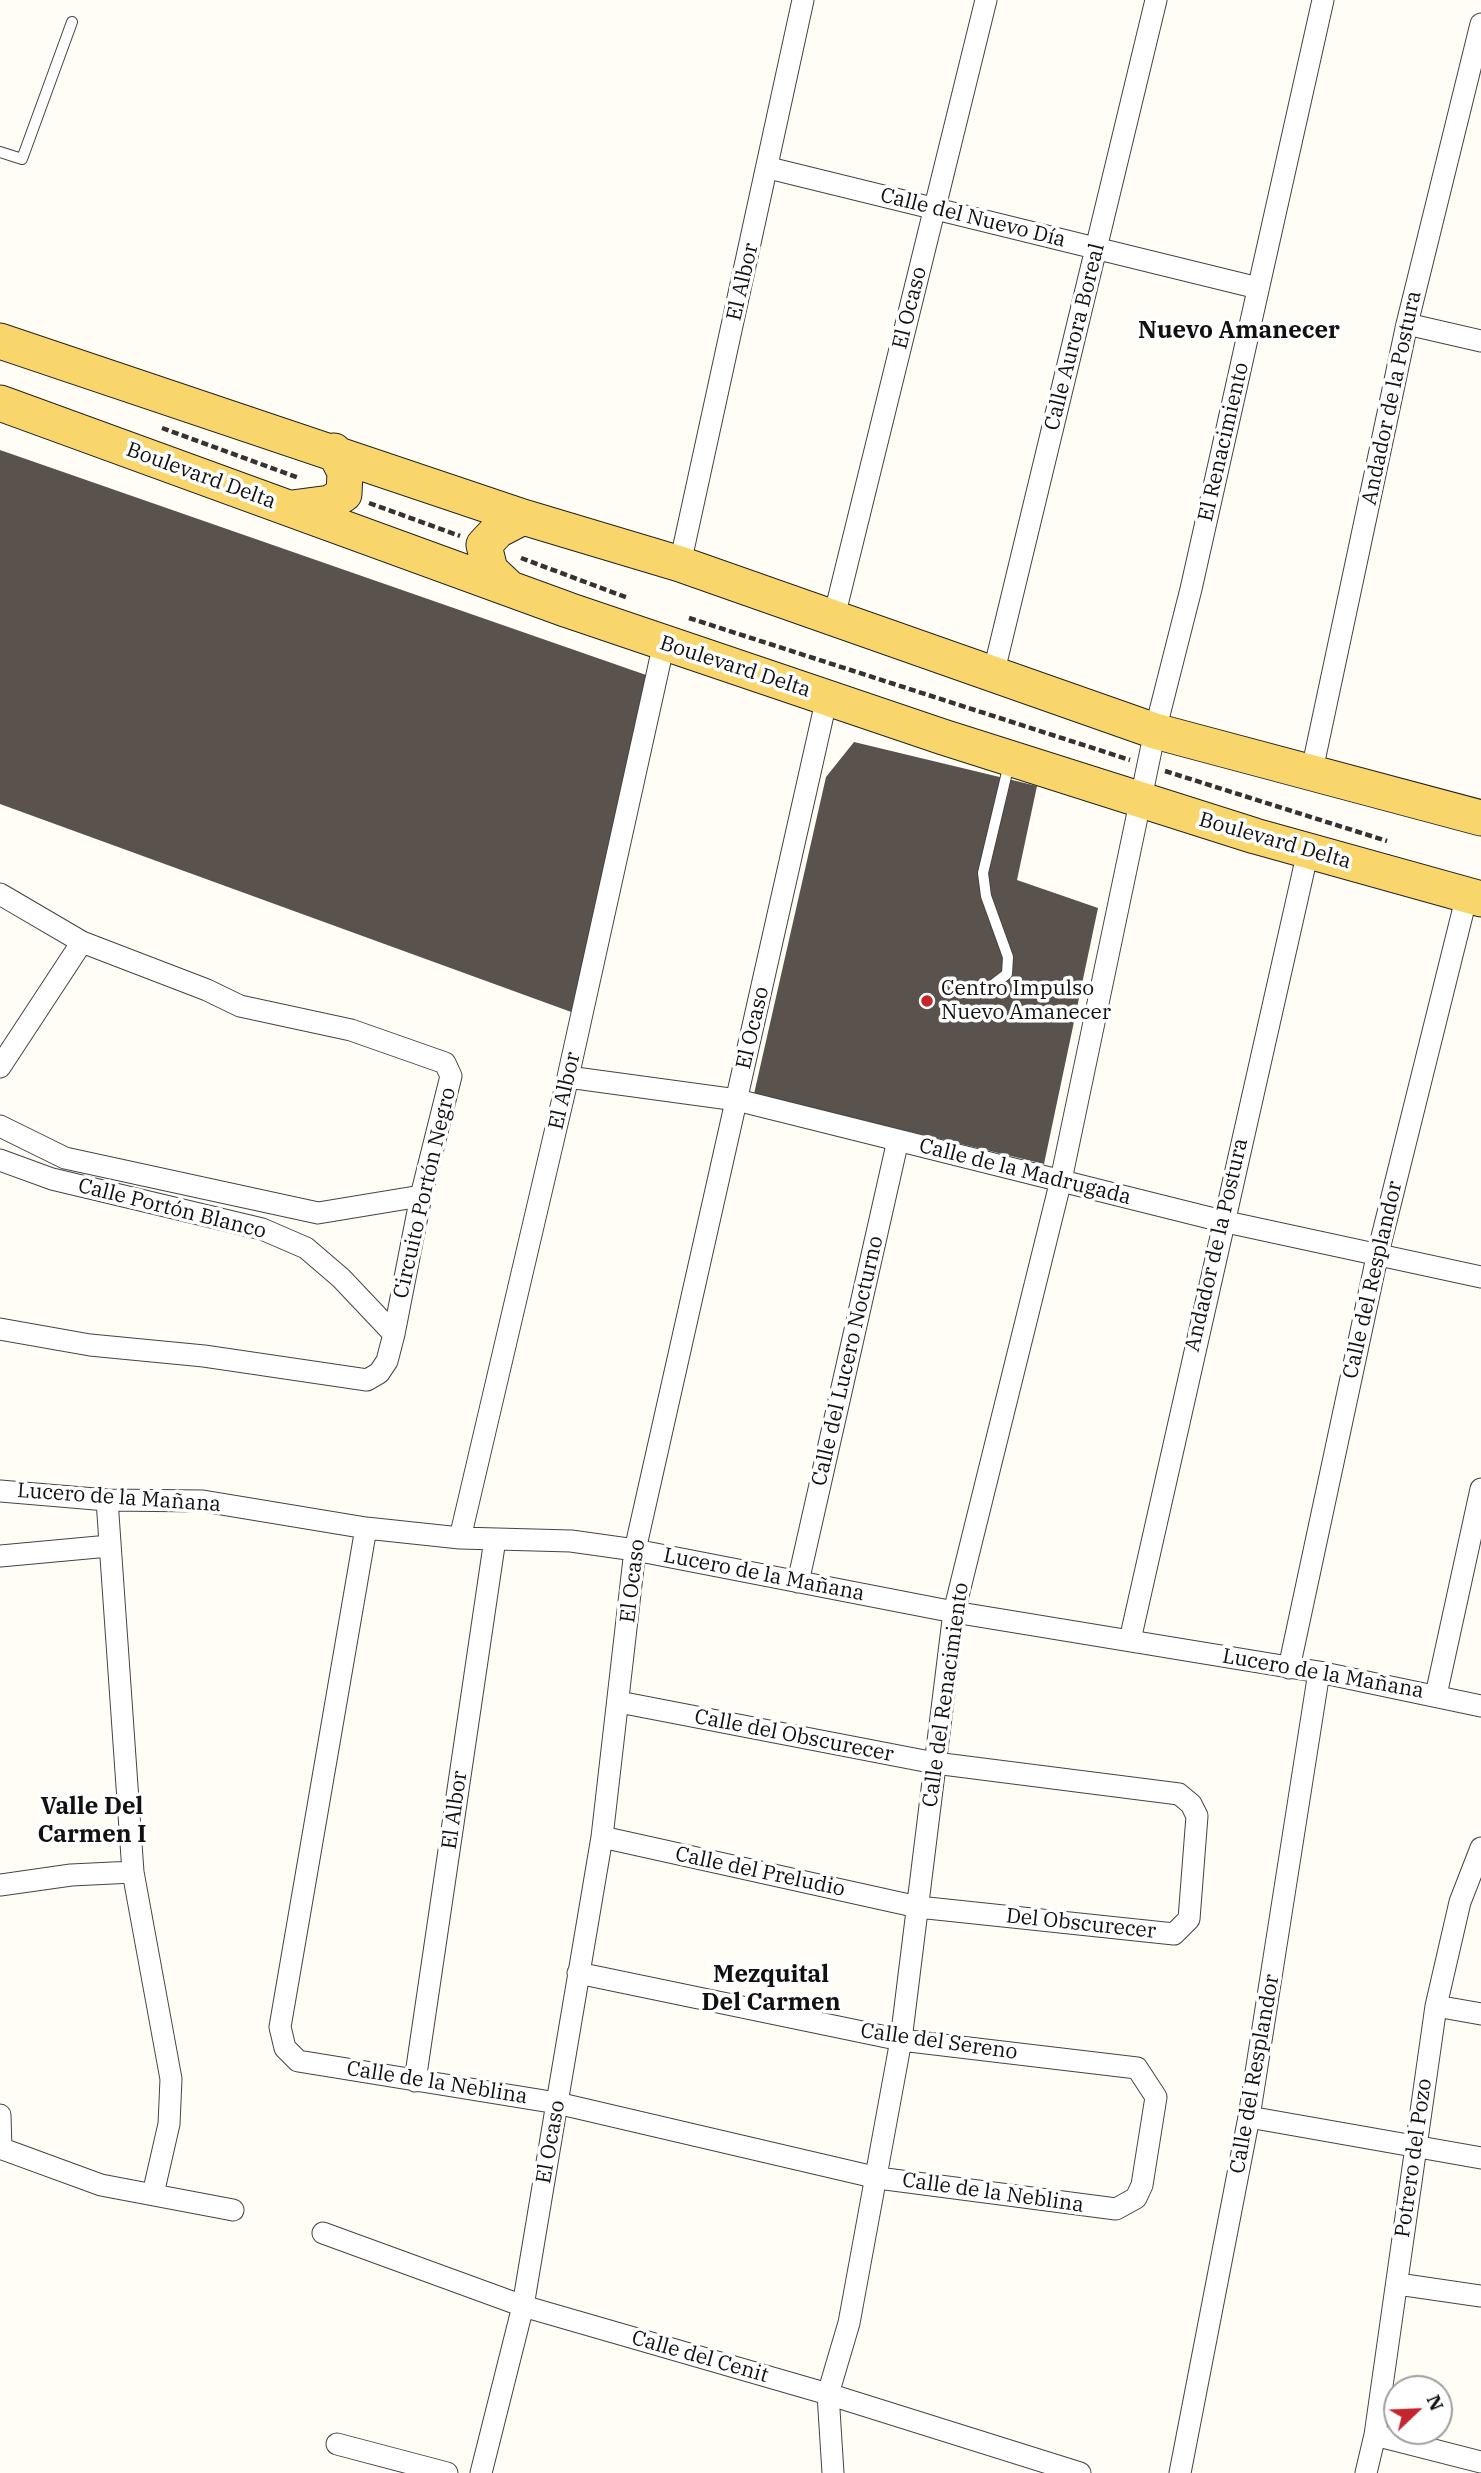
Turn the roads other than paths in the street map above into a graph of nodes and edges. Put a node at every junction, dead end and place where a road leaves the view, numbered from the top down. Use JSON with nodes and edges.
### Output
{"nodes":[{"id":1,"x":803,"y":0,"type":"edge"},
{"id":2,"x":986,"y":0,"type":"edge"},
{"id":3,"x":1156,"y":0,"type":"edge"},
{"id":4,"x":1323,"y":0,"type":"edge"},
{"id":5,"x":72,"y":22,"type":"dead end"},
{"id":6,"x":1481,"y":24,"type":"edge"},
{"id":7,"x":0,"y":152,"type":"edge"},
{"id":8,"x":769,"y":168,"type":"junction"},
{"id":9,"x":934,"y":208,"type":"junction"},
{"id":10,"x":1096,"y":248,"type":"junction"},
{"id":11,"x":1258,"y":288,"type":"junction"},
{"id":12,"x":1407,"y":324,"type":"junction"},
{"id":13,"x":0,"y":341,"type":"edge"},
{"id":14,"x":1481,"y":341,"type":"edge"},
{"id":15,"x":0,"y":403,"type":"edge"},
{"id":16,"x":334,"y":451,"type":"junction"},
{"id":17,"x":289,"y":508,"type":"junction"},
{"id":18,"x":523,"y":517,"type":"junction"},
{"id":19,"x":680,"y":564,"type":"junction"},
{"id":20,"x":508,"y":587,"type":"junction"},
{"id":21,"x":834,"y":617,"type":"junction"},
{"id":22,"x":674,"y":630,"type":"junction"},
{"id":23,"x":993,"y":674,"type":"junction"},
{"id":24,"x":827,"y":697,"type":"junction"},
{"id":25,"x":1155,"y":731,"type":"junction"},
{"id":26,"x":1011,"y":757,"type":"junction"},
{"id":27,"x":1311,"y":775,"type":"junction"},
{"id":28,"x":1141,"y":801,"type":"junction"},
{"id":29,"x":1481,"y":815,"type":"edge"},
{"id":30,"x":1307,"y":851,"type":"junction"},
{"id":31,"x":0,"y":894,"type":"edge"},
{"id":32,"x":1474,"y":897,"type":"edge"},
{"id":33,"x":82,"y":942,"type":"junction"},
{"id":34,"x":982,"y":993,"type":"dead end"},
{"id":35,"x":0,"y":1068,"type":"edge"},
{"id":36,"x":568,"y":1077,"type":"junction"},
{"id":37,"x":737,"y":1100,"type":"junction"},
{"id":38,"x":0,"y":1126,"type":"edge"},
{"id":39,"x":898,"y":1140,"type":"junction"},
{"id":40,"x":0,"y":1160,"type":"edge"},
{"id":41,"x":1061,"y":1180,"type":"junction"},
{"id":42,"x":421,"y":1196,"type":"junction"},
{"id":43,"x":318,"y":1213,"type":"junction"},
{"id":44,"x":1222,"y":1222,"type":"junction"},
{"id":45,"x":306,"y":1248,"type":"junction"},
{"id":46,"x":1377,"y":1257,"type":"junction"},
{"id":47,"x":1481,"y":1277,"type":"edge"},
{"id":48,"x":0,"y":1329,"type":"edge"},
{"id":49,"x":394,"y":1334,"type":"junction"},
{"id":50,"x":1481,"y":1489,"type":"edge"},
{"id":51,"x":0,"y":1491,"type":"edge"},
{"id":52,"x":107,"y":1500,"type":"junction"},
{"id":53,"x":366,"y":1528,"type":"junction"},
{"id":54,"x":460,"y":1538,"type":"junction"},
{"id":55,"x":495,"y":1539,"type":"junction"},
{"id":56,"x":109,"y":1546,"type":"junction"},
{"id":57,"x":635,"y":1550,"type":"junction"},
{"id":58,"x":0,"y":1556,"type":"edge"},
{"id":59,"x":798,"y":1582,"type":"junction"},
{"id":60,"x":954,"y":1612,"type":"junction"},
{"id":61,"x":1130,"y":1640,"type":"junction"},
{"id":62,"x":1289,"y":1668,"type":"junction"},
{"id":63,"x":1319,"y":1672,"type":"junction"},
{"id":64,"x":1436,"y":1695,"type":"junction"},
{"id":65,"x":619,"y":1702,"type":"junction"},
{"id":66,"x":1481,"y":1706,"type":"edge"},
{"id":67,"x":935,"y":1763,"type":"junction"},
{"id":68,"x":1179,"y":1794,"type":"joint"},
{"id":69,"x":602,"y":1837,"type":"junction"},
{"id":70,"x":1481,"y":1848,"type":"edge"},
{"id":71,"x":133,"y":1872,"type":"junction"},
{"id":72,"x":1476,"y":1874,"type":"edge"},
{"id":73,"x":0,"y":1885,"type":"edge"},
{"id":74,"x":918,"y":1907,"type":"junction"},
{"id":75,"x":578,"y":1973,"type":"junction"},
{"id":76,"x":1436,"y":2006,"type":"junction"},
{"id":77,"x":1481,"y":2014,"type":"edge"},
{"id":78,"x":901,"y":2040,"type":"junction"},
{"id":79,"x":415,"y":2081,"type":"junction"},
{"id":80,"x":557,"y":2103,"type":"junction"},
{"id":81,"x":0,"y":2115,"type":"edge"},
{"id":82,"x":1249,"y":2117,"type":"junction"},
{"id":83,"x":1414,"y":2146,"type":"junction"},
{"id":84,"x":1,"y":2149,"type":"edge"},
{"id":85,"x":1481,"y":2158,"type":"edge"},
{"id":86,"x":878,"y":2178,"type":"junction"},
{"id":87,"x":1142,"y":2185,"type":"joint"},
{"id":88,"x":153,"y":2194,"type":"junction"},
{"id":89,"x":233,"y":2210,"type":"dead end"},
{"id":90,"x":323,"y":2233,"type":"dead end"},
{"id":91,"x":1398,"y":2284,"type":"junction"},
{"id":92,"x":1481,"y":2296,"type":"edge"},
{"id":93,"x":523,"y":2306,"type":"junction"},
{"id":94,"x":828,"y":2394,"type":"junction"},
{"id":95,"x":1375,"y":2435,"type":"junction"},
{"id":96,"x":337,"y":2444,"type":"dead end"},
{"id":97,"x":1481,"y":2462,"type":"edge"},
{"id":98,"x":447,"y":2473,"type":"edge"},
{"id":99,"x":481,"y":2473,"type":"edge"},
{"id":100,"x":833,"y":2473,"type":"edge"},
{"id":101,"x":1080,"y":2473,"type":"edge"},
{"id":102,"x":1180,"y":2473,"type":"edge"},
{"id":103,"x":1366,"y":2473,"type":"edge"}],
"edges":[{"from":1,"to":8,"type":"street","name":"El Albor"},
{"from":2,"to":9,"type":"street","name":"El Ocaso"},
{"from":3,"to":10,"type":"street","name":"Calle Aurora Boreal"},
{"from":4,"to":11,"type":"street","name":"El Renacimiento"},
{"from":5,"to":7,"type":"lane"},
{"from":6,"to":12,"type":"street","name":"Andador de la Postura"},
{"from":8,"to":9,"type":"street","name":"Calle del Nuevo Día"},
{"from":8,"to":19,"type":"street","name":"El Albor"},
{"from":9,"to":10,"type":"street","name":"Calle del Nuevo Día"},
{"from":9,"to":21,"type":"street","name":"El Ocaso"},
{"from":10,"to":11,"type":"street","name":"Calle del Nuevo Día"},
{"from":10,"to":23,"type":"street","name":"Calle Aurora Boreal"},
{"from":11,"to":25,"type":"street","name":"El Renacimiento"},
{"from":12,"to":14,"type":"street"},
{"from":12,"to":27,"type":"street","name":"Andador de la Postura"},
{"from":13,"to":16,"type":"main road"},
{"from":15,"to":17,"type":"main road","name":"Boulevard Delta"},
{"from":16,"to":17,"type":"main road"},
{"from":16,"to":18,"type":"main road"},
{"from":17,"to":20,"type":"main road","name":"Boulevard Delta"},
{"from":18,"to":19,"type":"main road"},
{"from":18,"to":20,"type":"main road"},
{"from":19,"to":21,"type":"main road"},
{"from":20,"to":22,"type":"main road","name":"Boulevard Delta"},
{"from":21,"to":23,"type":"main road"},
{"from":22,"to":24,"type":"main road","name":"Boulevard Delta"},
{"from":22,"to":36,"type":"street","name":"El Albor"},
{"from":23,"to":25,"type":"main road"},
{"from":24,"to":26,"type":"main road","name":"Boulevard Delta"},
{"from":24,"to":37,"type":"street","name":"El Ocaso"},
{"from":25,"to":27,"type":"main road"},
{"from":25,"to":28,"type":"street","name":"El Renacimiento"},
{"from":26,"to":28,"type":"main road","name":"Boulevard Delta"},
{"from":26,"to":34,"type":"lane"},
{"from":27,"to":29,"type":"main road"},
{"from":28,"to":30,"type":"main road","name":"Boulevard Delta"},
{"from":28,"to":41,"type":"street","name":"Calle del Renacimiento"},
{"from":30,"to":32,"type":"main road","name":"Boulevard Delta"},
{"from":30,"to":44,"type":"street","name":"Andador de la Postura"},
{"from":31,"to":33,"type":"street","name":"Circuito Portón Negro"},
{"from":32,"to":46,"type":"street","name":"Calle del Resplandor"},
{"from":33,"to":35,"type":"street"},
{"from":33,"to":42,"type":"street","name":"Circuito Portón Negro"},
{"from":36,"to":37,"type":"street","name":"Calle de la Madrugada"},
{"from":36,"to":54,"type":"street","name":"El Albor"},
{"from":37,"to":39,"type":"street","name":"Calle de la Madrugada"},
{"from":37,"to":57,"type":"street","name":"El Ocaso"},
{"from":38,"to":43,"type":"street","name":"Calle Portón Blanco"},
{"from":39,"to":41,"type":"street","name":"Calle de la Madrugada"},
{"from":39,"to":59,"type":"street","name":"Calle del Lucero Nocturno"},
{"from":40,"to":45,"type":"street","name":"Calle Portón Blanco"},
{"from":41,"to":44,"type":"street","name":"Calle de la Madrugada"},
{"from":41,"to":60,"type":"street","name":"Calle del Renacimiento"},
{"from":42,"to":43,"type":"street","name":"Calle Portón Blanco"},
{"from":42,"to":49,"type":"street","name":"Circuito Portón Negro"},
{"from":43,"to":45,"type":"street"},
{"from":44,"to":46,"type":"street","name":"Calle de la Madrugada"},
{"from":44,"to":61,"type":"street","name":"Andador de la Postura"},
{"from":45,"to":49,"type":"street","name":"Calle Portón Blanco"},
{"from":46,"to":47,"type":"street","name":"Calle de la Madrugada"},
{"from":46,"to":62,"type":"street","name":"Calle del Resplandor"},
{"from":48,"to":49,"type":"street","name":"Circuito Portón Negro"},
{"from":50,"to":64,"type":"street"},
{"from":51,"to":52,"type":"street","name":"Lucero de la Mañana"},
{"from":52,"to":53,"type":"street","name":"Lucero de la Mañana"},
{"from":52,"to":56,"type":"street"},
{"from":53,"to":54,"type":"street","name":"Lucero de la Mañana"},
{"from":53,"to":79,"type":"street","name":"Calle de la Neblina"},
{"from":54,"to":55,"type":"street","name":"Lucero de la Mañana"},
{"from":55,"to":57,"type":"street","name":"Lucero de la Mañana"},
{"from":55,"to":79,"type":"street","name":"El Albor"},
{"from":56,"to":58,"type":"street"},
{"from":56,"to":71,"type":"street"},
{"from":57,"to":59,"type":"street","name":"Lucero de la Mañana"},
{"from":57,"to":65,"type":"street","name":"El Ocaso"},
{"from":59,"to":60,"type":"street","name":"Lucero de la Mañana"},
{"from":60,"to":61,"type":"street","name":"Lucero de la Mañana"},
{"from":60,"to":67,"type":"street","name":"Calle del Renacimiento"},
{"from":61,"to":62,"type":"street","name":"Lucero de la Mañana"},
{"from":62,"to":63,"type":"street","name":"Lucero de la Mañana"},
{"from":63,"to":64,"type":"street","name":"Lucero de la Mañana"},
{"from":63,"to":82,"type":"street","name":"Calle del Resplandor"},
{"from":64,"to":66,"type":"street","name":"Lucero de la Mañana"},
{"from":65,"to":67,"type":"street","name":"Calle del Obscurecer"},
{"from":65,"to":69,"type":"street","name":"El Ocaso"},
{"from":67,"to":68,"type":"street","name":"Calle del Obscurecer"},
{"from":67,"to":74,"type":"street","name":"Calle del Renacimiento"},
{"from":68,"to":74,"type":"street","name":"Del Obscurecer"},
{"from":69,"to":74,"type":"street","name":"Calle del Preludio"},
{"from":69,"to":75,"type":"street","name":"El Ocaso"},
{"from":70,"to":72,"type":"street","name":"Potrero del Pozo"},
{"from":71,"to":73,"type":"street"},
{"from":71,"to":88,"type":"street"},
{"from":72,"to":76,"type":"street","name":"Potrero del Pozo"},
{"from":74,"to":78,"type":"street","name":"Calle del Renacimiento"},
{"from":75,"to":78,"type":"street","name":"Calle del Sereno"},
{"from":75,"to":80,"type":"street","name":"El Ocaso"},
{"from":76,"to":77,"type":"street"},
{"from":76,"to":83,"type":"street","name":"Potrero del Pozo"},
{"from":78,"to":86,"type":"street","name":"Calle del Renacimiento"},
{"from":78,"to":87,"type":"street","name":"Calle del Sereno"},
{"from":79,"to":80,"type":"street","name":"Calle de la Neblina"},
{"from":80,"to":86,"type":"street","name":"Calle de la Neblina"},
{"from":80,"to":93,"type":"street","name":"El Ocaso"},
{"from":81,"to":84,"type":"street"},
{"from":82,"to":83,"type":"street"},
{"from":82,"to":102,"type":"street","name":"Calle del Resplandor"},
{"from":83,"to":85,"type":"street"},
{"from":83,"to":91,"type":"street","name":"Potrero del Pozo"},
{"from":84,"to":88,"type":"street"},
{"from":86,"to":87,"type":"street","name":"Calle de la Neblina"},
{"from":86,"to":94,"type":"street","name":"Calle del Renacimiento"},
{"from":88,"to":89,"type":"street"},
{"from":90,"to":93,"type":"street","name":"Calle del Cenit"},
{"from":91,"to":92,"type":"street"},
{"from":91,"to":95,"type":"street","name":"Potrero del Pozo"},
{"from":93,"to":94,"type":"street","name":"Calle del Cenit"},
{"from":93,"to":99,"type":"street","name":"El Ocaso"},
{"from":94,"to":100,"type":"street","name":"Calle del Renacimiento"},
{"from":94,"to":101,"type":"street","name":"Calle del Cenit"},
{"from":95,"to":97,"type":"street"},
{"from":95,"to":103,"type":"street","name":"Potrero del Pozo"},
{"from":96,"to":98,"type":"street"}]}
